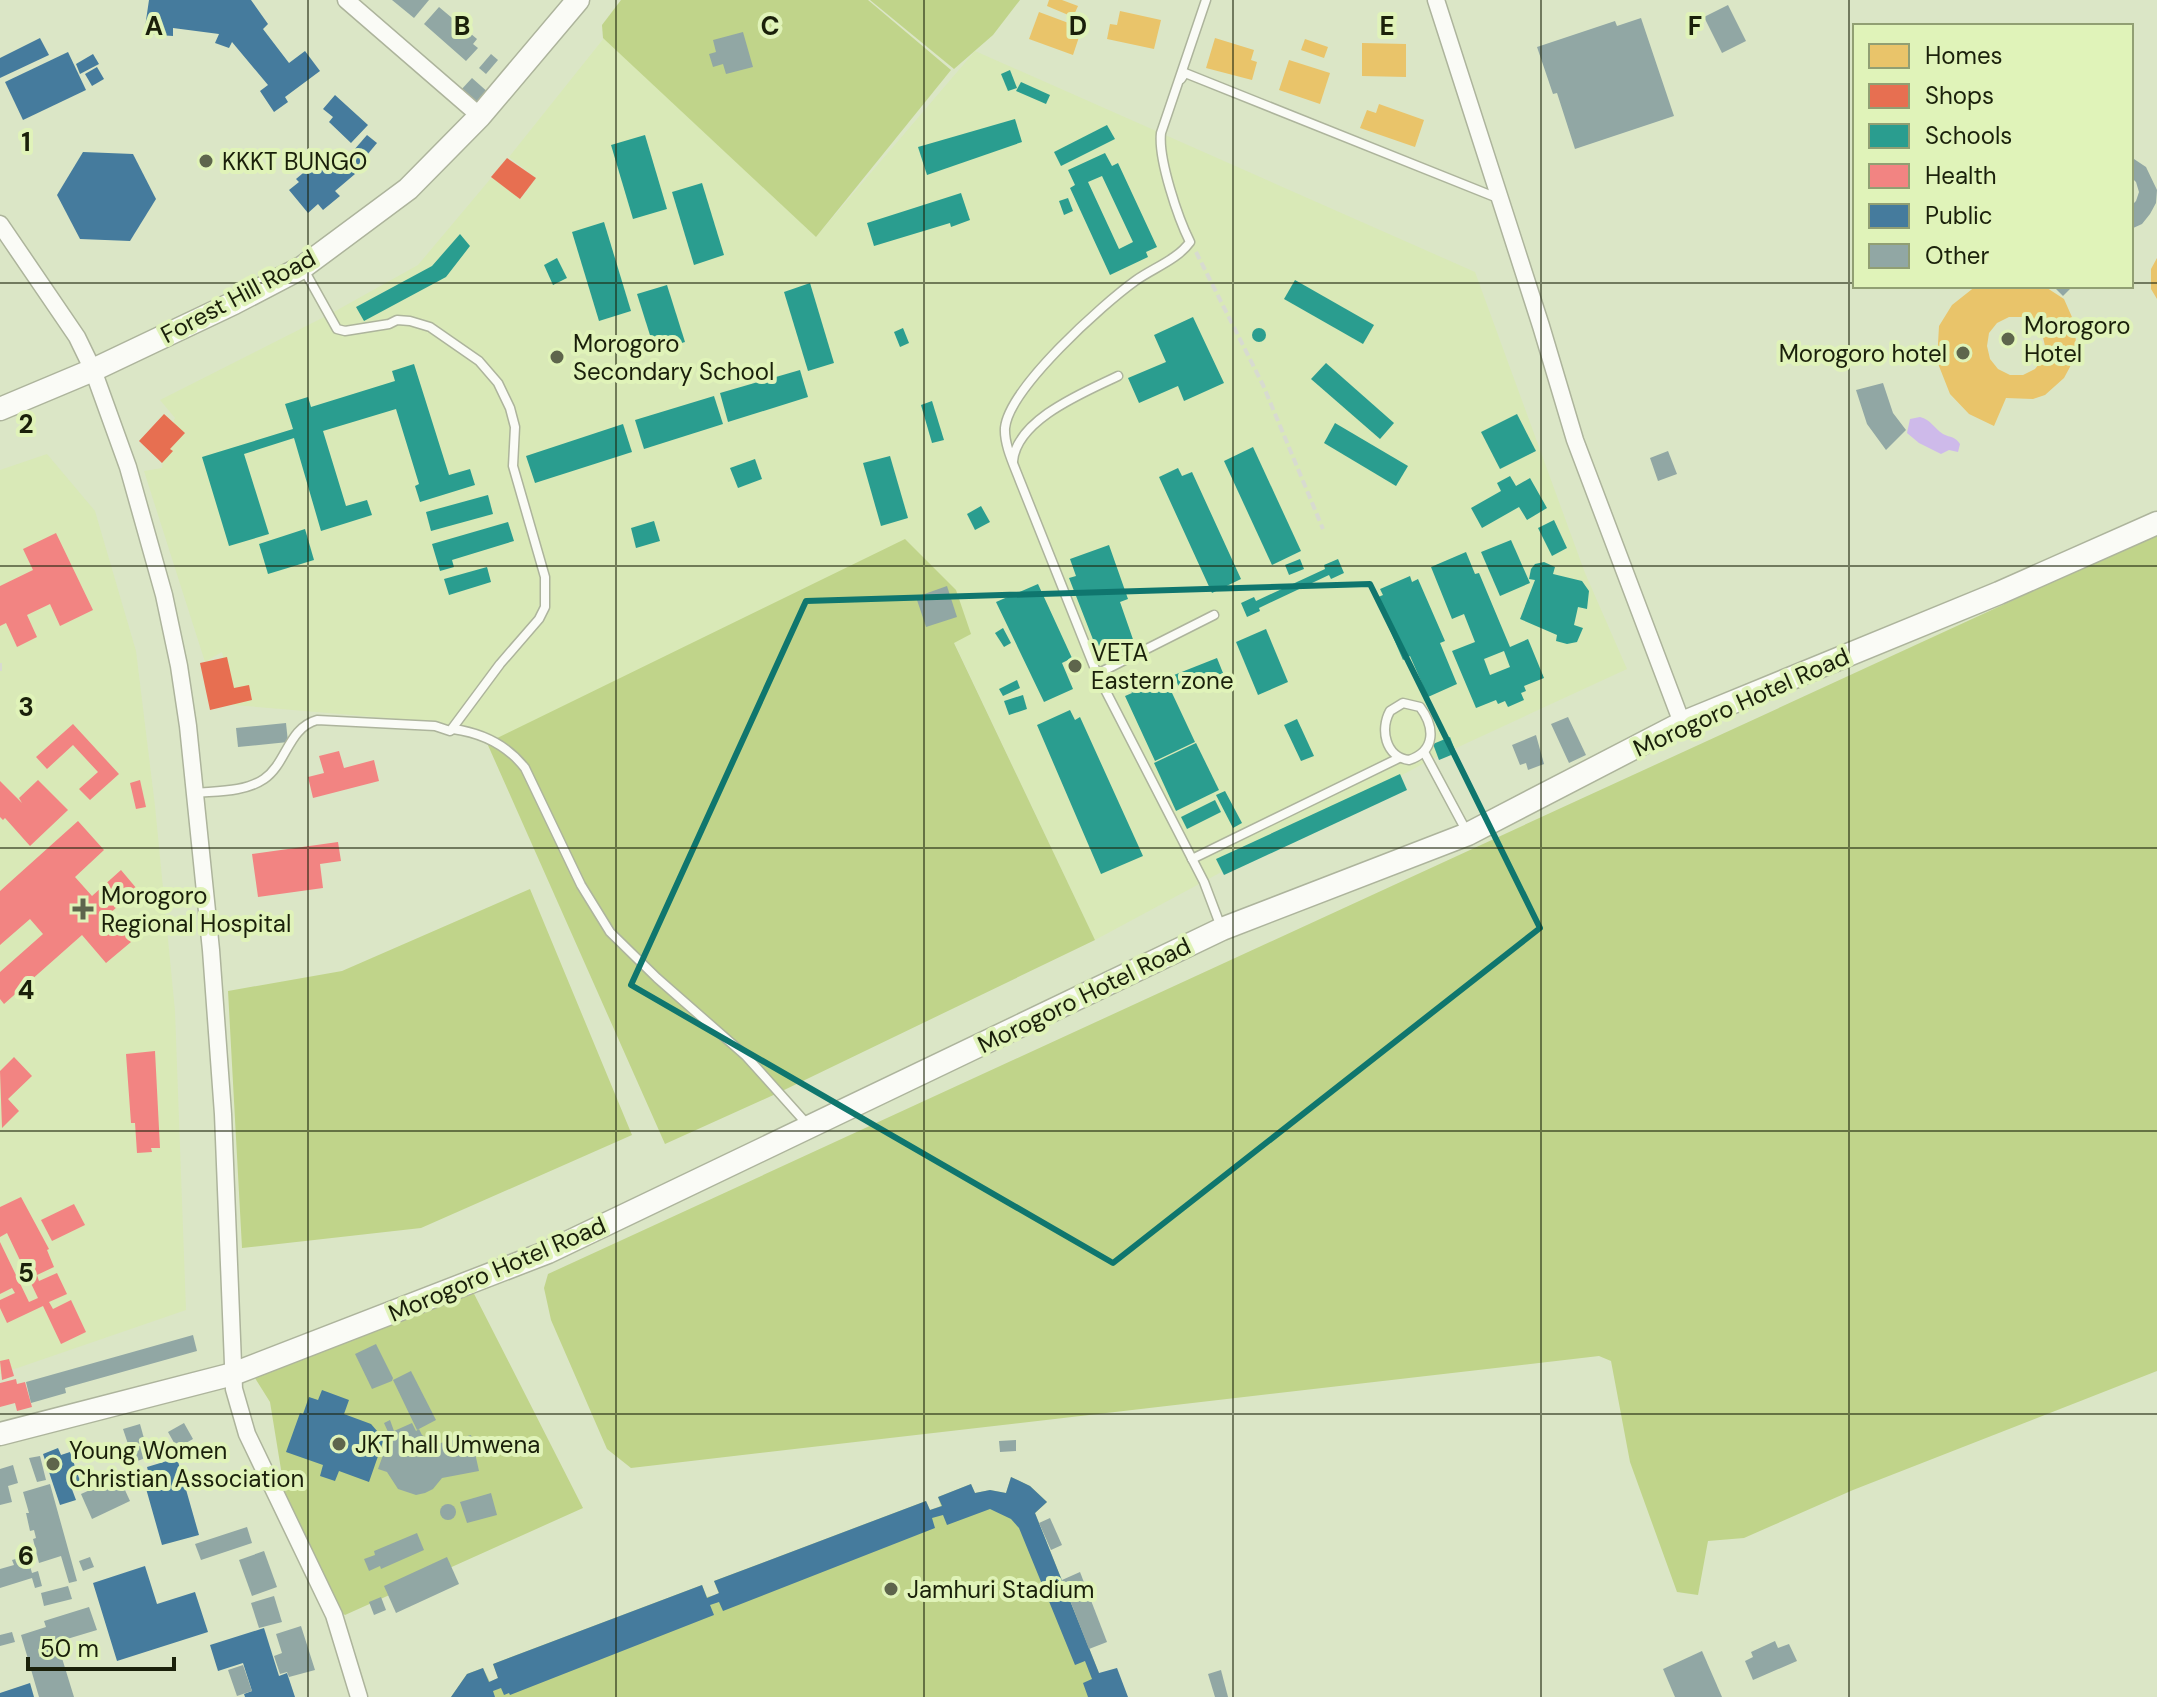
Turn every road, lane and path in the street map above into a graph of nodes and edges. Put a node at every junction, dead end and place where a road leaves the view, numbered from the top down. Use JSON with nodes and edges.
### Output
{"nodes":[{"id":1,"x":346,"y":0,"type":"edge"},
{"id":2,"x":578,"y":0,"type":"edge"},
{"id":3,"x":1206,"y":0,"type":"edge"},
{"id":4,"x":1436,"y":0,"type":"edge"},
{"id":5,"x":1179,"y":83,"type":"junction"},
{"id":6,"x":480,"y":116,"type":"junction"},
{"id":7,"x":1501,"y":199,"type":"junction"},
{"id":8,"x":0,"y":224,"type":"edge"},
{"id":9,"x":1190,"y":242,"type":"junction"},
{"id":10,"x":303,"y":267,"type":"junction"},
{"id":11,"x":93,"y":370,"type":"junction"},
{"id":12,"x":1118,"y":376,"type":"dead end"},
{"id":13,"x":0,"y":409,"type":"edge"},
{"id":14,"x":1020,"y":481,"type":"junction"},
{"id":15,"x":2157,"y":523,"type":"edge"},
{"id":16,"x":1323,"y":529,"type":"dead end"},
{"id":17,"x":1214,"y":615,"type":"dead end"},
{"id":18,"x":0,"y":661,"type":"edge"},
{"id":19,"x":0,"y":671,"type":"edge"},
{"id":20,"x":1097,"y":674,"type":"junction"},
{"id":21,"x":1682,"y":723,"type":"junction"},
{"id":22,"x":450,"y":731,"type":"junction"},
{"id":23,"x":1424,"y":752,"type":"junction"},
{"id":24,"x":1399,"y":758,"type":"junction"},
{"id":25,"x":196,"y":793,"type":"junction"},
{"id":26,"x":1468,"y":834,"type":"junction"},
{"id":27,"x":1192,"y":859,"type":"junction"},
{"id":28,"x":1222,"y":929,"type":"junction"},
{"id":29,"x":810,"y":1127,"type":"junction"},
{"id":30,"x":233,"y":1374,"type":"junction"},
{"id":31,"x":0,"y":1434,"type":"edge"},
{"id":32,"x":359,"y":1697,"type":"edge"}],
"edges":[{"from":1,"to":6,"type":"street"},
{"from":2,"to":6,"type":"street","name":"Forest Hill Road"},
{"from":3,"to":5,"type":"lane"},
{"from":4,"to":7,"type":"street"},
{"from":5,"to":7,"type":"lane"},
{"from":5,"to":9,"type":"lane"},
{"from":6,"to":10,"type":"street","name":"Forest Hill Road"},
{"from":7,"to":21,"type":"street"},
{"from":8,"to":11,"type":"street"},
{"from":9,"to":14,"type":"lane"},
{"from":9,"to":16,"type":"path"},
{"from":10,"to":11,"type":"street","name":"Forest Hill Road"},
{"from":10,"to":22,"type":"lane"},
{"from":11,"to":13,"type":"street","name":"Forest Hill Road"},
{"from":11,"to":25,"type":"street"},
{"from":12,"to":14,"type":"lane"},
{"from":14,"to":20,"type":"lane"},
{"from":15,"to":21,"type":"street","name":"Morogoro Hotel Road"},
{"from":17,"to":20,"type":"lane"},
{"from":18,"to":19,"type":"path"},
{"from":20,"to":27,"type":"lane"},
{"from":21,"to":26,"type":"street","name":"Morogoro Hotel Road"},
{"from":22,"to":25,"type":"lane"},
{"from":22,"to":29,"type":"lane"},
{"from":23,"to":24,"type":"lane"},
{"from":23,"to":24,"type":"lane"},
{"from":23,"to":26,"type":"lane"},
{"from":24,"to":27,"type":"lane"},
{"from":25,"to":30,"type":"street"},
{"from":26,"to":28,"type":"street","name":"Morogoro Hotel Road"},
{"from":27,"to":28,"type":"lane"},
{"from":28,"to":29,"type":"street","name":"Morogoro Hotel Road"},
{"from":29,"to":30,"type":"street","name":"Morogoro Hotel Road"},
{"from":30,"to":31,"type":"street","name":"Morogoro Hotel Road"},
{"from":30,"to":32,"type":"street"}]}
